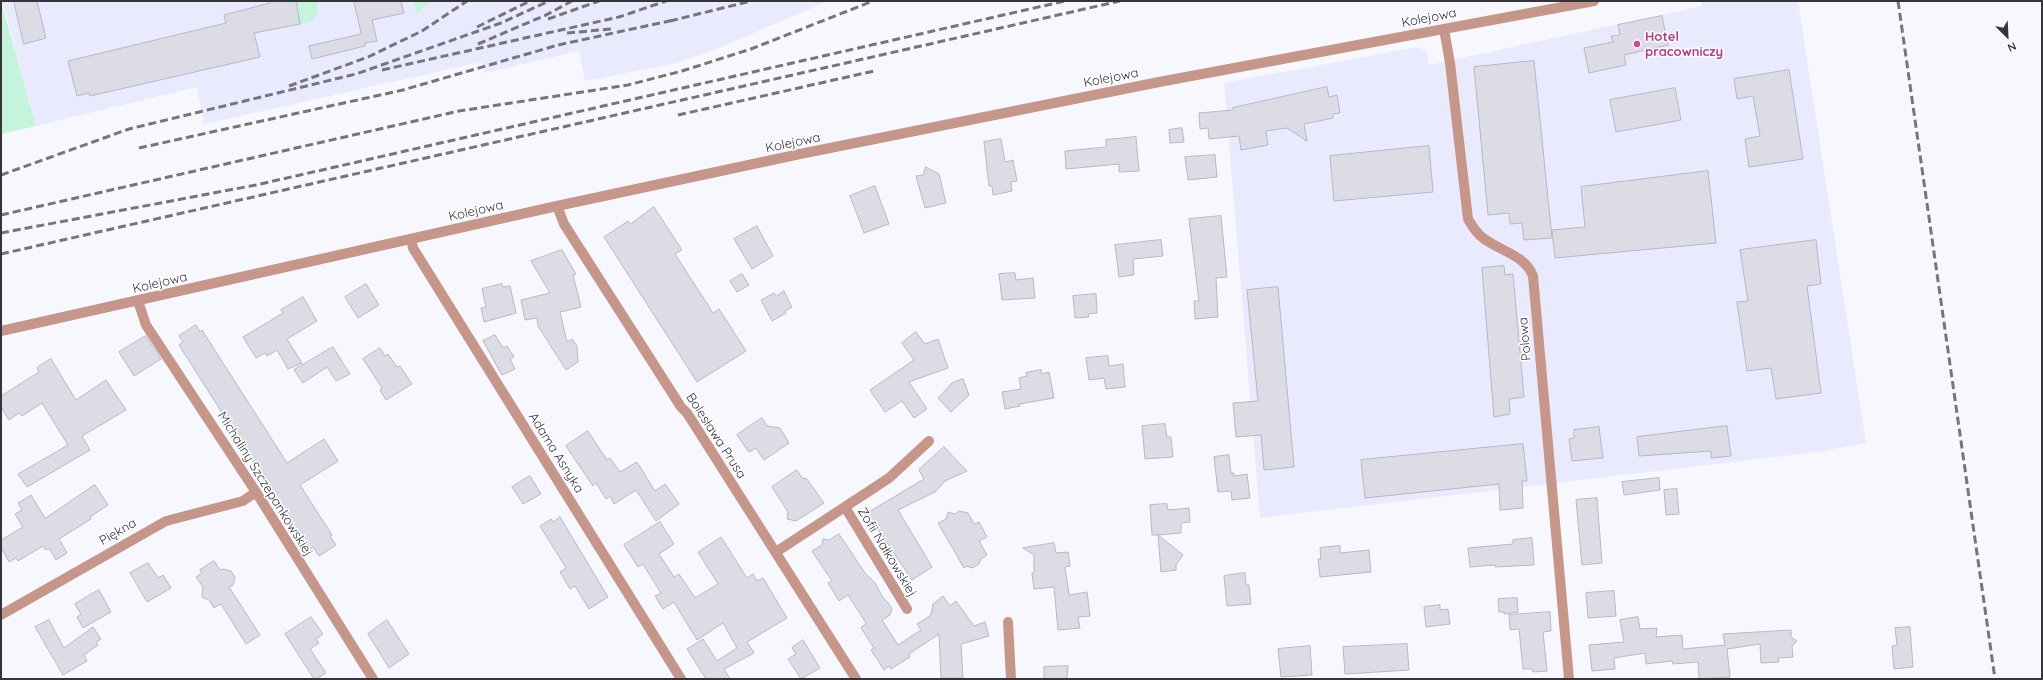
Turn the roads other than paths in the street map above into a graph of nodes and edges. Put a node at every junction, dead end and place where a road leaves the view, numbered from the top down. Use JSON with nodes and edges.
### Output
{"nodes":[{"id":1,"x":1594,"y":1,"type":"edge"},
{"id":2,"x":1444,"y":29,"type":"junction"},
{"id":3,"x":557,"y":206,"type":"junction"},
{"id":4,"x":411,"y":239,"type":"junction"},
{"id":5,"x":138,"y":301,"type":"junction"},
{"id":6,"x":1,"y":330,"type":"edge"},
{"id":7,"x":929,"y":441,"type":"dead end"},
{"id":8,"x":256,"y":492,"type":"junction"},
{"id":9,"x":845,"y":507,"type":"junction"},
{"id":10,"x":776,"y":552,"type":"junction"},
{"id":11,"x":907,"y":610,"type":"dead end"},
{"id":12,"x":1,"y":614,"type":"edge"},
{"id":13,"x":1008,"y":622,"type":"dead end"},
{"id":14,"x":373,"y":679,"type":"edge"},
{"id":15,"x":681,"y":679,"type":"edge"},
{"id":16,"x":856,"y":679,"type":"edge"},
{"id":17,"x":1011,"y":679,"type":"edge"},
{"id":18,"x":1569,"y":679,"type":"edge"}],
"edges":[{"from":1,"to":2,"type":"street","name":"Kolejowa"},
{"from":2,"to":3,"type":"street","name":"Kolejowa"},
{"from":2,"to":18,"type":"street","name":"Polowa"},
{"from":3,"to":4,"type":"street","name":"Kolejowa"},
{"from":3,"to":10,"type":"street","name":"Bolesława Prusa"},
{"from":4,"to":5,"type":"street","name":"Kolejowa"},
{"from":4,"to":15,"type":"street","name":"Adama Asnyka"},
{"from":5,"to":6,"type":"street","name":"Kolejowa"},
{"from":5,"to":8,"type":"street","name":"Michaliny Szczepankowskiej"},
{"from":7,"to":9,"type":"street","name":"Zofii Nałkowskiej"},
{"from":8,"to":12,"type":"street","name":"Piękna"},
{"from":8,"to":14,"type":"street","name":"Michaliny Szczepankowskiej"},
{"from":9,"to":10,"type":"street","name":"Zofii Nałkowskiej"},
{"from":9,"to":11,"type":"street","name":"Zofii Nałkowskiej"},
{"from":10,"to":16,"type":"street","name":"Bolesława Prusa"},
{"from":13,"to":17,"type":"street"}]}
